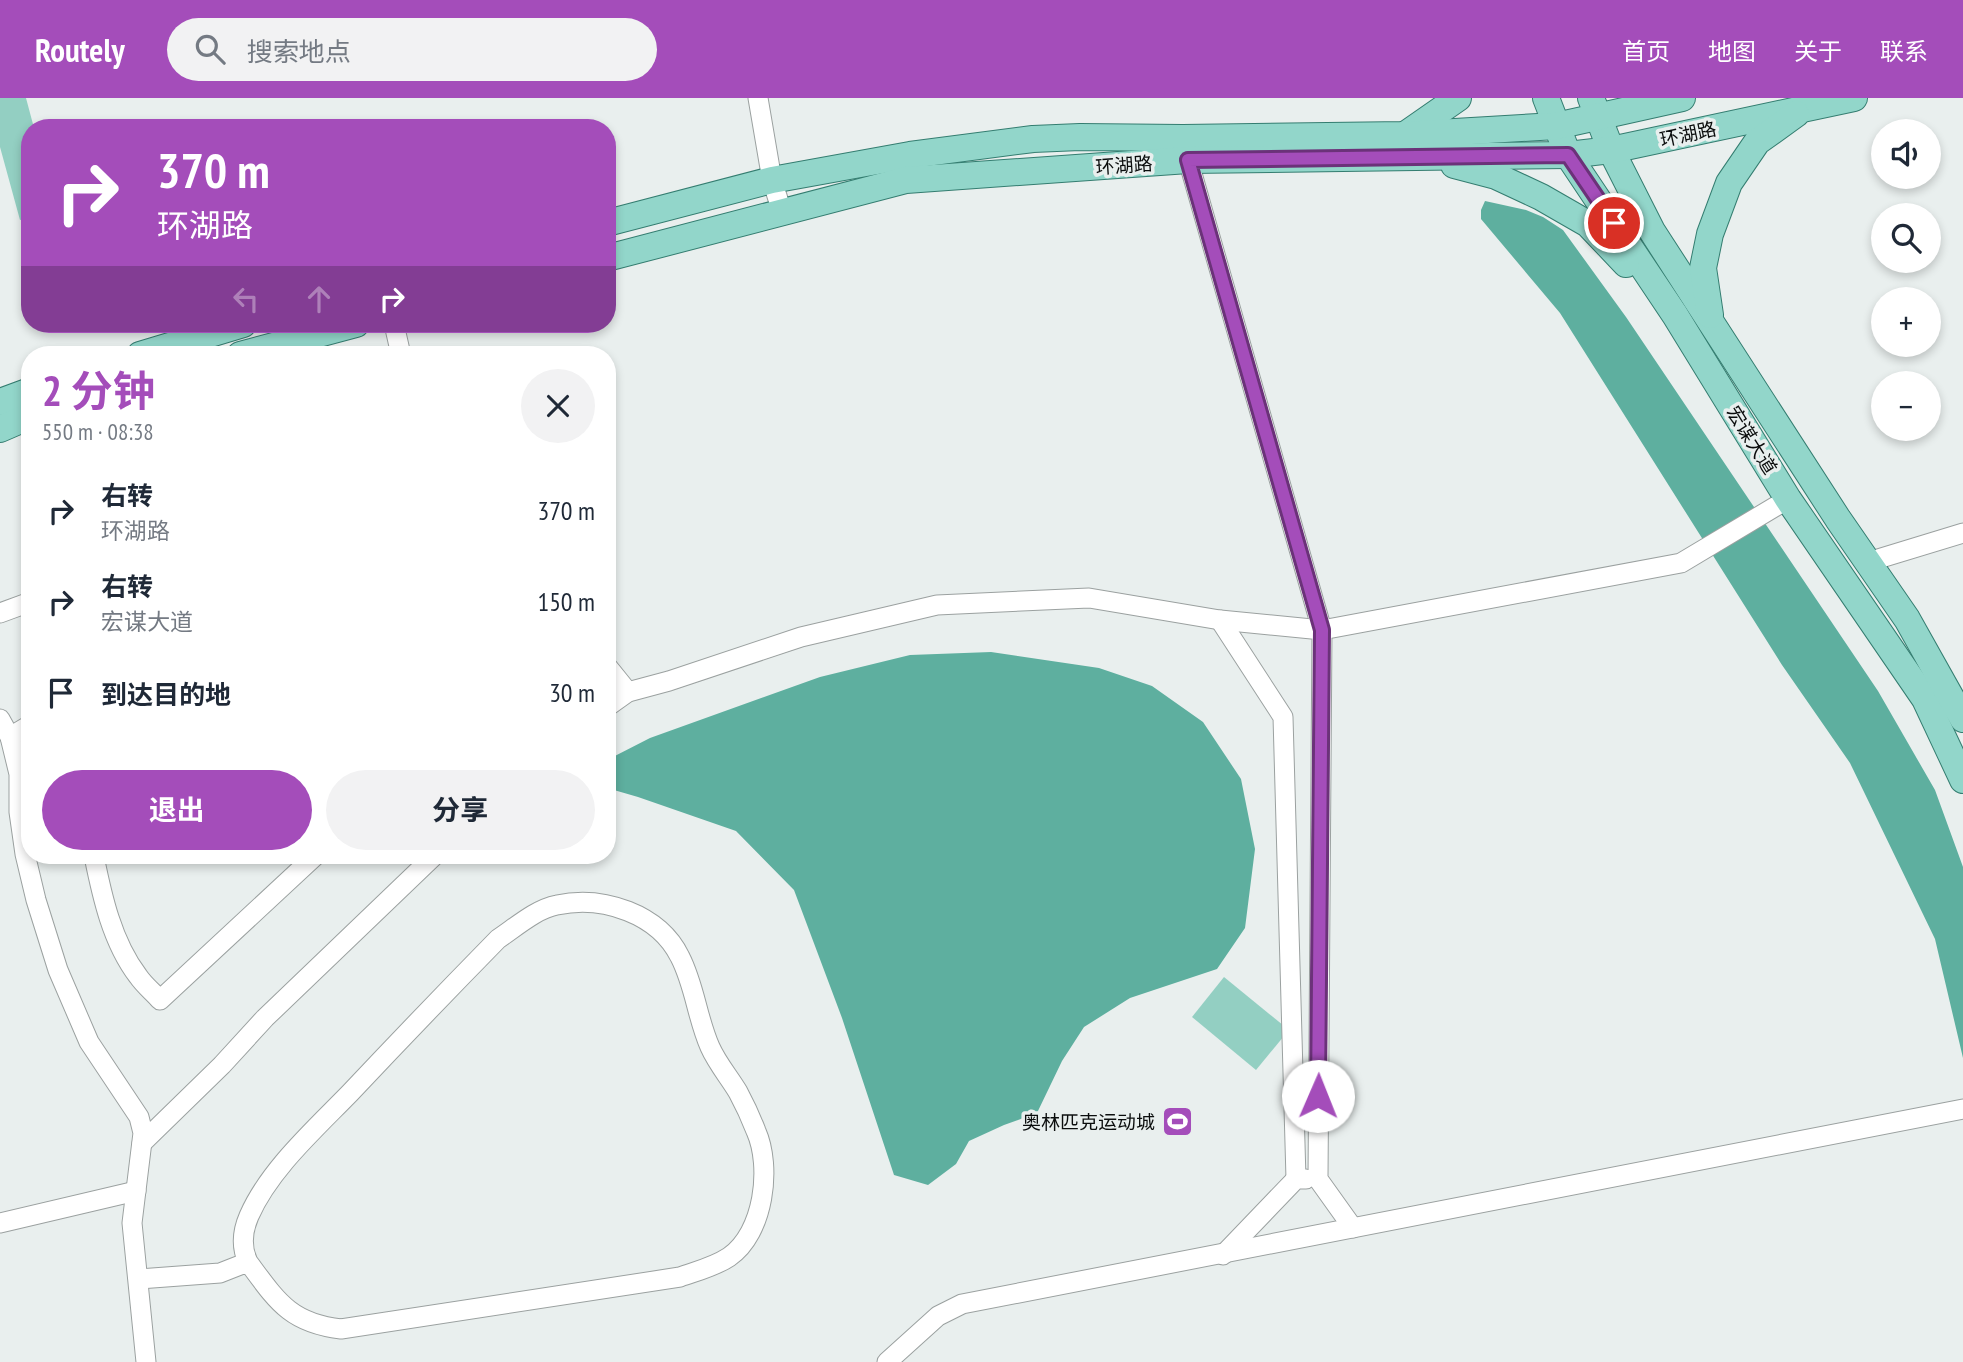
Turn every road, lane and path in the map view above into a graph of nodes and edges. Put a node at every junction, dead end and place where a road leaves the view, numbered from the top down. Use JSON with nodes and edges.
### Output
{"nodes":[{"id":1,"x":758,"y":98,"type":"edge"},
{"id":2,"x":1458,"y":98,"type":"edge"},
{"id":3,"x":1546,"y":98,"type":"edge"},
{"id":4,"x":1682,"y":98,"type":"edge"},
{"id":5,"x":1854,"y":98,"type":"edge"},
{"id":6,"x":1595,"y":107,"type":"edge"},
{"id":7,"x":1804,"y":109,"type":"junction"},
{"id":8,"x":1556,"y":126,"type":"junction"},
{"id":9,"x":1404,"y":135,"type":"junction"},
{"id":10,"x":1185,"y":149,"type":"junction"},
{"id":11,"x":1611,"y":150,"type":"junction"},
{"id":12,"x":1568,"y":155,"type":"junction"},
{"id":13,"x":1425,"y":157,"type":"junction"},
{"id":14,"x":772,"y":180,"type":"junction"},
{"id":15,"x":782,"y":212,"type":"junction"},
{"id":16,"x":616,"y":221,"type":"edge"},
{"id":17,"x":616,"y":256,"type":"edge"},
{"id":18,"x":1675,"y":315,"type":"junction"},
{"id":19,"x":1711,"y":324,"type":"junction"},
{"id":20,"x":213,"y":333,"type":"edge"},
{"id":21,"x":322,"y":333,"type":"edge"},
{"id":22,"x":170,"y":346,"type":"edge"},
{"id":23,"x":274,"y":346,"type":"edge"},
{"id":24,"x":21,"y":394,"type":"edge"},
{"id":25,"x":0,"y":402,"type":"edge"},
{"id":26,"x":21,"y":420,"type":"edge"},
{"id":27,"x":0,"y":429,"type":"edge"},
{"id":28,"x":1788,"y":499,"type":"junction"},
{"id":29,"x":1963,"y":533,"type":"edge"},
{"id":30,"x":1868,"y":562,"type":"junction"},
{"id":31,"x":21,"y":605,"type":"edge"},
{"id":32,"x":0,"y":613,"type":"edge"},
{"id":33,"x":1220,"y":620,"type":"junction"},
{"id":34,"x":1322,"y":630,"type":"junction"},
{"id":35,"x":616,"y":677,"type":"edge"},
{"id":36,"x":628,"y":692,"type":"junction"},
{"id":37,"x":616,"y":701,"type":"edge"},
{"id":38,"x":0,"y":719,"type":"edge"},
{"id":39,"x":1963,"y":719,"type":"edge"},
{"id":40,"x":21,"y":730,"type":"edge"},
{"id":41,"x":10,"y":737,"type":"junction"},
{"id":42,"x":1963,"y":780,"type":"edge"},
{"id":43,"x":21,"y":826,"type":"edge"},
{"id":44,"x":27,"y":864,"type":"edge"},
{"id":45,"x":95,"y":864,"type":"edge"},
{"id":46,"x":306,"y":864,"type":"edge"},
{"id":47,"x":426,"y":864,"type":"edge"},
{"id":48,"x":1963,"y":1110,"type":"edge"},
{"id":49,"x":142,"y":1143,"type":"junction"},
{"id":50,"x":1296,"y":1178,"type":"junction"},
{"id":51,"x":1318,"y":1179,"type":"junction"},
{"id":52,"x":136,"y":1191,"type":"junction"},
{"id":53,"x":0,"y":1223,"type":"edge"},
{"id":54,"x":1353,"y":1228,"type":"junction"},
{"id":55,"x":1223,"y":1255,"type":"junction"},
{"id":56,"x":248,"y":1262,"type":"junction"},
{"id":57,"x":139,"y":1279,"type":"junction"},
{"id":58,"x":146,"y":1362,"type":"edge"},
{"id":59,"x":887,"y":1362,"type":"edge"}],
"edges":[{"from":1,"to":14,"type":"street"},
{"from":2,"to":9,"type":"main road"},
{"from":3,"to":8,"type":"main road","name":"宏谋大道"},
{"from":4,"to":6,"type":"main road","name":"环湖路"},
{"from":5,"to":7,"type":"main road","name":"环湖路"},
{"from":6,"to":8,"type":"main road","name":"环湖路"},
{"from":6,"to":11,"type":"main road","name":"宏谋大道"},
{"from":7,"to":11,"type":"main road","name":"环湖路"},
{"from":7,"to":19,"type":"main road"},
{"from":8,"to":9,"type":"main road","name":"环湖路"},
{"from":8,"to":12,"type":"main road","name":"宏谋大道"},
{"from":9,"to":10,"type":"main road","name":"环湖路"},
{"from":10,"to":13,"type":"main road","name":"环湖路"},
{"from":10,"to":14,"type":"main road","name":"环湖路"},
{"from":10,"to":15,"type":"main road","name":"环湖路"},
{"from":10,"to":34,"type":"street"},
{"from":11,"to":12,"type":"main road","name":"环湖路"},
{"from":11,"to":19,"type":"main road","name":"宏谋大道"},
{"from":12,"to":13,"type":"main road","name":"环湖路"},
{"from":12,"to":18,"type":"main road","name":"宏谋大道"},
{"from":13,"to":18,"type":"main road"},
{"from":14,"to":15,"type":"street"},
{"from":14,"to":16,"type":"main road","name":"环湖路"},
{"from":15,"to":17,"type":"main road","name":"环湖路"},
{"from":18,"to":28,"type":"main road","name":"宏谋大道"},
{"from":19,"to":30,"type":"main road","name":"宏谋大道"},
{"from":20,"to":22,"type":"main road"},
{"from":21,"to":23,"type":"main road"},
{"from":24,"to":25,"type":"main road"},
{"from":26,"to":27,"type":"main road"},
{"from":28,"to":34,"type":"street"},
{"from":28,"to":42,"type":"main road","name":"宏谋大道"},
{"from":29,"to":30,"type":"street"},
{"from":30,"to":39,"type":"main road","name":"宏谋大道"},
{"from":31,"to":32,"type":"street"},
{"from":33,"to":34,"type":"street"},
{"from":33,"to":36,"type":"street"},
{"from":33,"to":50,"type":"street"},
{"from":34,"to":51,"type":"street"},
{"from":35,"to":36,"type":"street"},
{"from":36,"to":37,"type":"street"},
{"from":38,"to":41,"type":"street"},
{"from":40,"to":41,"type":"street"},
{"from":41,"to":43,"type":"street"},
{"from":44,"to":49,"type":"street"},
{"from":45,"to":46,"type":"street"},
{"from":47,"to":49,"type":"street"},
{"from":48,"to":54,"type":"street"},
{"from":49,"to":52,"type":"street"},
{"from":50,"to":51,"type":"street"},
{"from":50,"to":55,"type":"street"},
{"from":51,"to":54,"type":"street"},
{"from":52,"to":53,"type":"street"},
{"from":52,"to":57,"type":"street"},
{"from":54,"to":55,"type":"street"},
{"from":55,"to":59,"type":"street"},
{"from":56,"to":56,"type":"street"},
{"from":56,"to":57,"type":"street"},
{"from":57,"to":58,"type":"street"}]}
